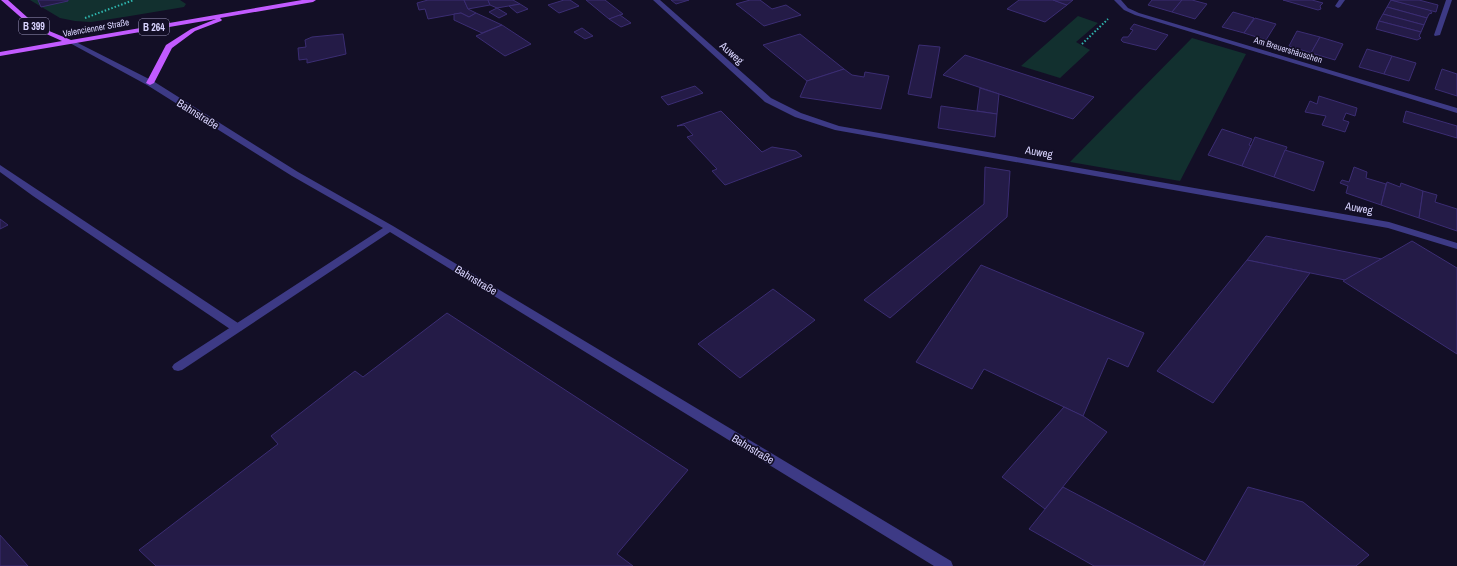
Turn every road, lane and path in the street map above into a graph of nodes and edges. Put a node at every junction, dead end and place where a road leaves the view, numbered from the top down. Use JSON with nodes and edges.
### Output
{"nodes":[{"id":1,"x":4,"y":0,"type":"edge"},
{"id":2,"x":134,"y":0,"type":"edge"},
{"id":3,"x":313,"y":0,"type":"edge"},
{"id":4,"x":656,"y":0,"type":"edge"},
{"id":5,"x":1117,"y":0,"type":"edge"},
{"id":6,"x":1448,"y":0,"type":"edge"},
{"id":7,"x":1126,"y":9,"type":"junction"},
{"id":8,"x":237,"y":12,"type":"junction"},
{"id":9,"x":84,"y":18,"type":"dead end"},
{"id":10,"x":1437,"y":35,"type":"dead end"},
{"id":11,"x":70,"y":41,"type":"junction"},
{"id":12,"x":1082,"y":44,"type":"dead end"},
{"id":13,"x":0,"y":54,"type":"edge"},
{"id":14,"x":150,"y":83,"type":"junction"},
{"id":15,"x":1457,"y":110,"type":"edge"},
{"id":16,"x":0,"y":168,"type":"edge"},
{"id":17,"x":390,"y":228,"type":"junction"},
{"id":18,"x":1457,"y":246,"type":"edge"},
{"id":19,"x":237,"y":328,"type":"junction"},
{"id":20,"x":178,"y":367,"type":"dead end"},
{"id":21,"x":946,"y":566,"type":"edge"}],
"edges":[{"from":1,"to":11,"type":"main road","name":"Bahnstraße","number":"B 399"},
{"from":2,"to":9,"type":"path"},
{"from":3,"to":8,"type":"main road","name":"Valencienner Straße","number":"B 264"},
{"from":4,"to":18,"type":"street","name":"Auweg"},
{"from":5,"to":7,"type":"street","name":"Am Breuershäuschen"},
{"from":6,"to":10,"type":"street"},
{"from":7,"to":12,"type":"path"},
{"from":7,"to":15,"type":"street","name":"Am Breuershäuschen"},
{"from":8,"to":11,"type":"main road","name":"Valencienner Straße","number":"B 264"},
{"from":8,"to":14,"type":"main road"},
{"from":11,"to":13,"type":"main road","name":"Valencienner Straße","number":"B 264"},
{"from":11,"to":14,"type":"street","name":"Bahnstraße"},
{"from":14,"to":17,"type":"street","name":"Bahnstraße"},
{"from":16,"to":19,"type":"street"},
{"from":17,"to":19,"type":"street"},
{"from":17,"to":21,"type":"street","name":"Bahnstraße"},
{"from":19,"to":20,"type":"street"}]}
